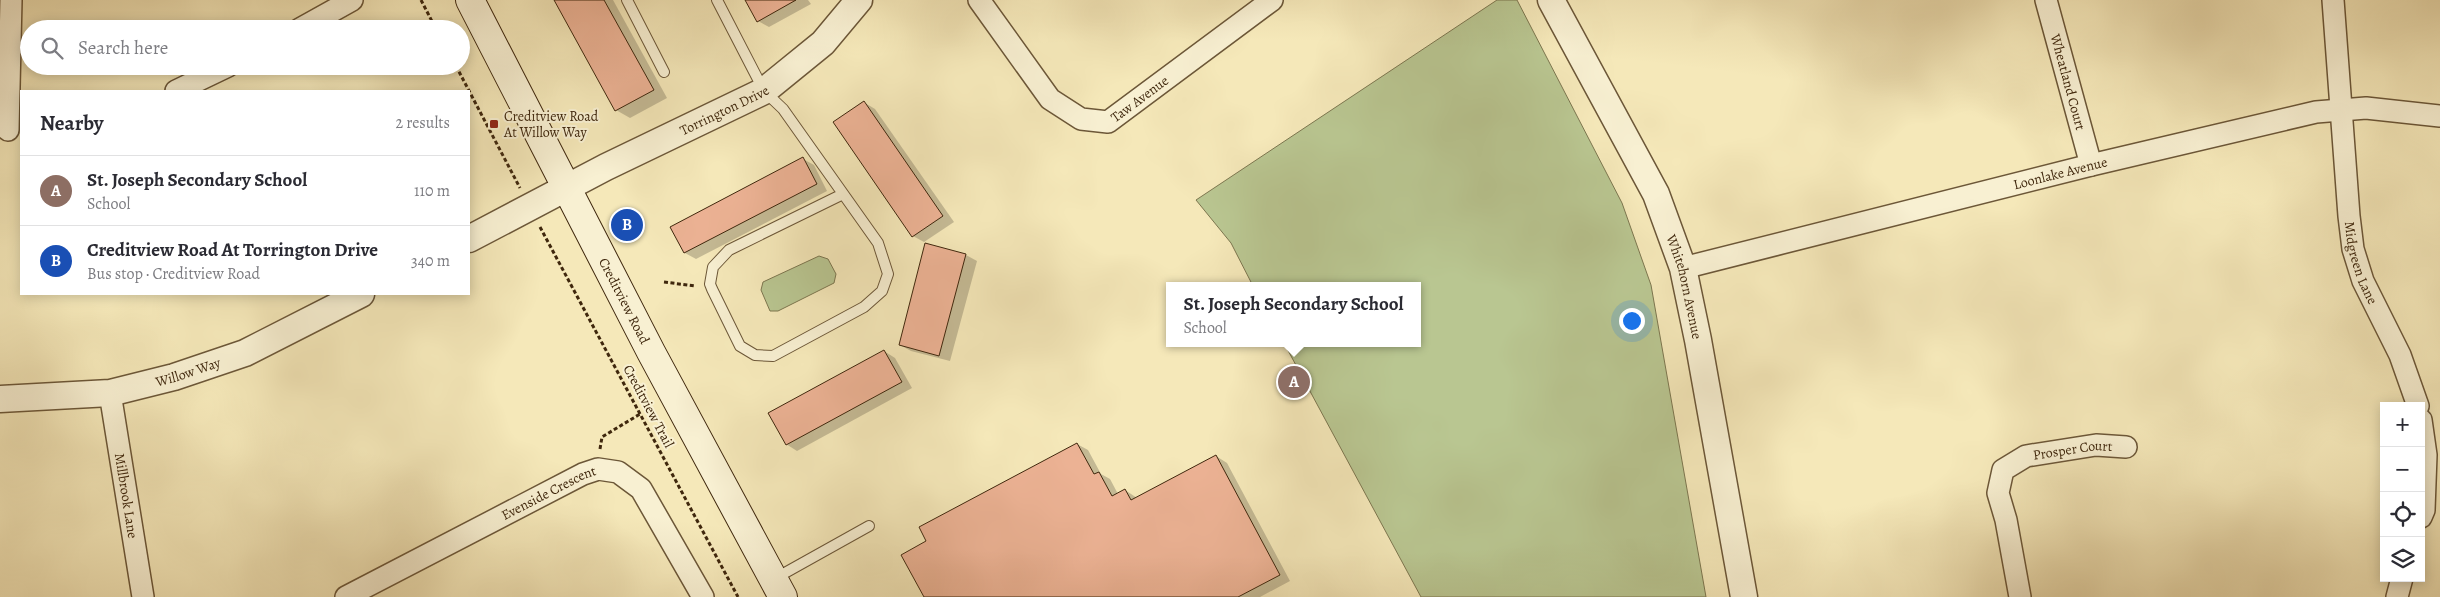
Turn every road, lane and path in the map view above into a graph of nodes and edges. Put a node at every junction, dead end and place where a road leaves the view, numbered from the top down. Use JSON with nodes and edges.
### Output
{"nodes":[{"id":1,"x":11,"y":0,"type":"edge"},
{"id":2,"x":352,"y":0,"type":"edge"},
{"id":3,"x":421,"y":0,"type":"edge"},
{"id":4,"x":470,"y":0,"type":"edge"},
{"id":5,"x":627,"y":0,"type":"edge"},
{"id":6,"x":716,"y":0,"type":"edge"},
{"id":7,"x":859,"y":0,"type":"edge"},
{"id":8,"x":979,"y":0,"type":"edge"},
{"id":9,"x":1272,"y":0,"type":"edge"},
{"id":10,"x":1551,"y":0,"type":"edge"},
{"id":11,"x":2046,"y":0,"type":"edge"},
{"id":12,"x":2333,"y":0,"type":"edge"},
{"id":13,"x":316,"y":20,"type":"edge"},
{"id":14,"x":431,"y":20,"type":"edge"},
{"id":15,"x":664,"y":72,"type":"dead end"},
{"id":16,"x":209,"y":75,"type":"edge"},
{"id":17,"x":461,"y":75,"type":"edge"},
{"id":18,"x":178,"y":90,"type":"edge"},
{"id":19,"x":469,"y":90,"type":"edge"},
{"id":20,"x":764,"y":91,"type":"junction"},
{"id":21,"x":470,"y":92,"type":"edge"},
{"id":22,"x":2342,"y":109,"type":"junction"},
{"id":23,"x":2440,"y":116,"type":"edge"},
{"id":24,"x":10,"y":129,"type":"edge"},
{"id":25,"x":2091,"y":165,"type":"junction"},
{"id":26,"x":518,"y":183,"type":"dead end"},
{"id":27,"x":566,"y":188,"type":"junction"},
{"id":28,"x":843,"y":194,"type":"junction"},
{"id":29,"x":540,"y":226,"type":"dead end"},
{"id":30,"x":470,"y":238,"type":"edge"},
{"id":31,"x":1683,"y":268,"type":"junction"},
{"id":32,"x":664,"y":282,"type":"dead end"},
{"id":33,"x":712,"y":288,"type":"junction"},
{"id":34,"x":359,"y":295,"type":"edge"},
{"id":35,"x":110,"y":393,"type":"junction"},
{"id":36,"x":0,"y":399,"type":"edge"},
{"id":37,"x":2417,"y":402,"type":"edge"},
{"id":38,"x":640,"y":414,"type":"junction"},
{"id":39,"x":2425,"y":431,"type":"edge"},
{"id":40,"x":2126,"y":447,"type":"dead end"},
{"id":41,"x":2433,"y":454,"type":"edge"},
{"id":42,"x":598,"y":469,"type":"junction"},
{"id":43,"x":2425,"y":504,"type":"edge"},
{"id":44,"x":869,"y":526,"type":"dead end"},
{"id":45,"x":2401,"y":582,"type":"edge"},
{"id":46,"x":778,"y":588,"type":"edge"},
{"id":47,"x":143,"y":597,"type":"edge"},
{"id":48,"x":346,"y":597,"type":"edge"},
{"id":49,"x":703,"y":597,"type":"edge"},
{"id":50,"x":738,"y":597,"type":"edge"},
{"id":51,"x":1744,"y":597,"type":"edge"},
{"id":52,"x":2020,"y":597,"type":"edge"},
{"id":53,"x":2397,"y":597,"type":"edge"}],
"edges":[{"from":1,"to":24,"type":"street"},
{"from":2,"to":13,"type":"street"},
{"from":3,"to":14,"type":"path"},
{"from":4,"to":27,"type":"main road","name":"Creditview Road"},
{"from":5,"to":15,"type":"lane"},
{"from":6,"to":20,"type":"lane"},
{"from":7,"to":20,"type":"street","name":"Torrington Drive"},
{"from":8,"to":9,"type":"street","name":"Taw Avenue"},
{"from":10,"to":31,"type":"street","name":"Whitehorn Avenue"},
{"from":11,"to":25,"type":"street","name":"Wheatland Court"},
{"from":12,"to":22,"type":"street","name":"Midgreen Lane"},
{"from":16,"to":18,"type":"street"},
{"from":17,"to":19,"type":"path"},
{"from":20,"to":27,"type":"street","name":"Torrington Drive"},
{"from":20,"to":28,"type":"lane"},
{"from":21,"to":26,"type":"path"},
{"from":22,"to":23,"type":"street","name":"Loonlake Avenue"},
{"from":22,"to":25,"type":"street","name":"Loonlake Avenue"},
{"from":22,"to":37,"type":"street","name":"Midgreen Lane"},
{"from":25,"to":31,"type":"street","name":"Loonlake Avenue"},
{"from":27,"to":30,"type":"street"},
{"from":27,"to":46,"type":"main road","name":"Creditview Road"},
{"from":28,"to":33,"type":"lane"},
{"from":28,"to":33,"type":"lane"},
{"from":29,"to":38,"type":"path","name":"Creditview Trail"},
{"from":31,"to":51,"type":"street","name":"Whitehorn Avenue"},
{"from":32,"to":33,"type":"path"},
{"from":34,"to":35,"type":"street","name":"Willow Way"},
{"from":35,"to":36,"type":"street","name":"Willow Way"},
{"from":35,"to":47,"type":"street","name":"Millbrook Lane"},
{"from":38,"to":42,"type":"path"},
{"from":38,"to":50,"type":"path","name":"Creditview Trail"},
{"from":39,"to":41,"type":"street"},
{"from":40,"to":52,"type":"street","name":"Prosper Court"},
{"from":41,"to":43,"type":"street"},
{"from":42,"to":48,"type":"street","name":"Evenside Crescent"},
{"from":42,"to":49,"type":"street","name":"Evenside Crescent"},
{"from":44,"to":46,"type":"lane"},
{"from":45,"to":53,"type":"street"}]}
